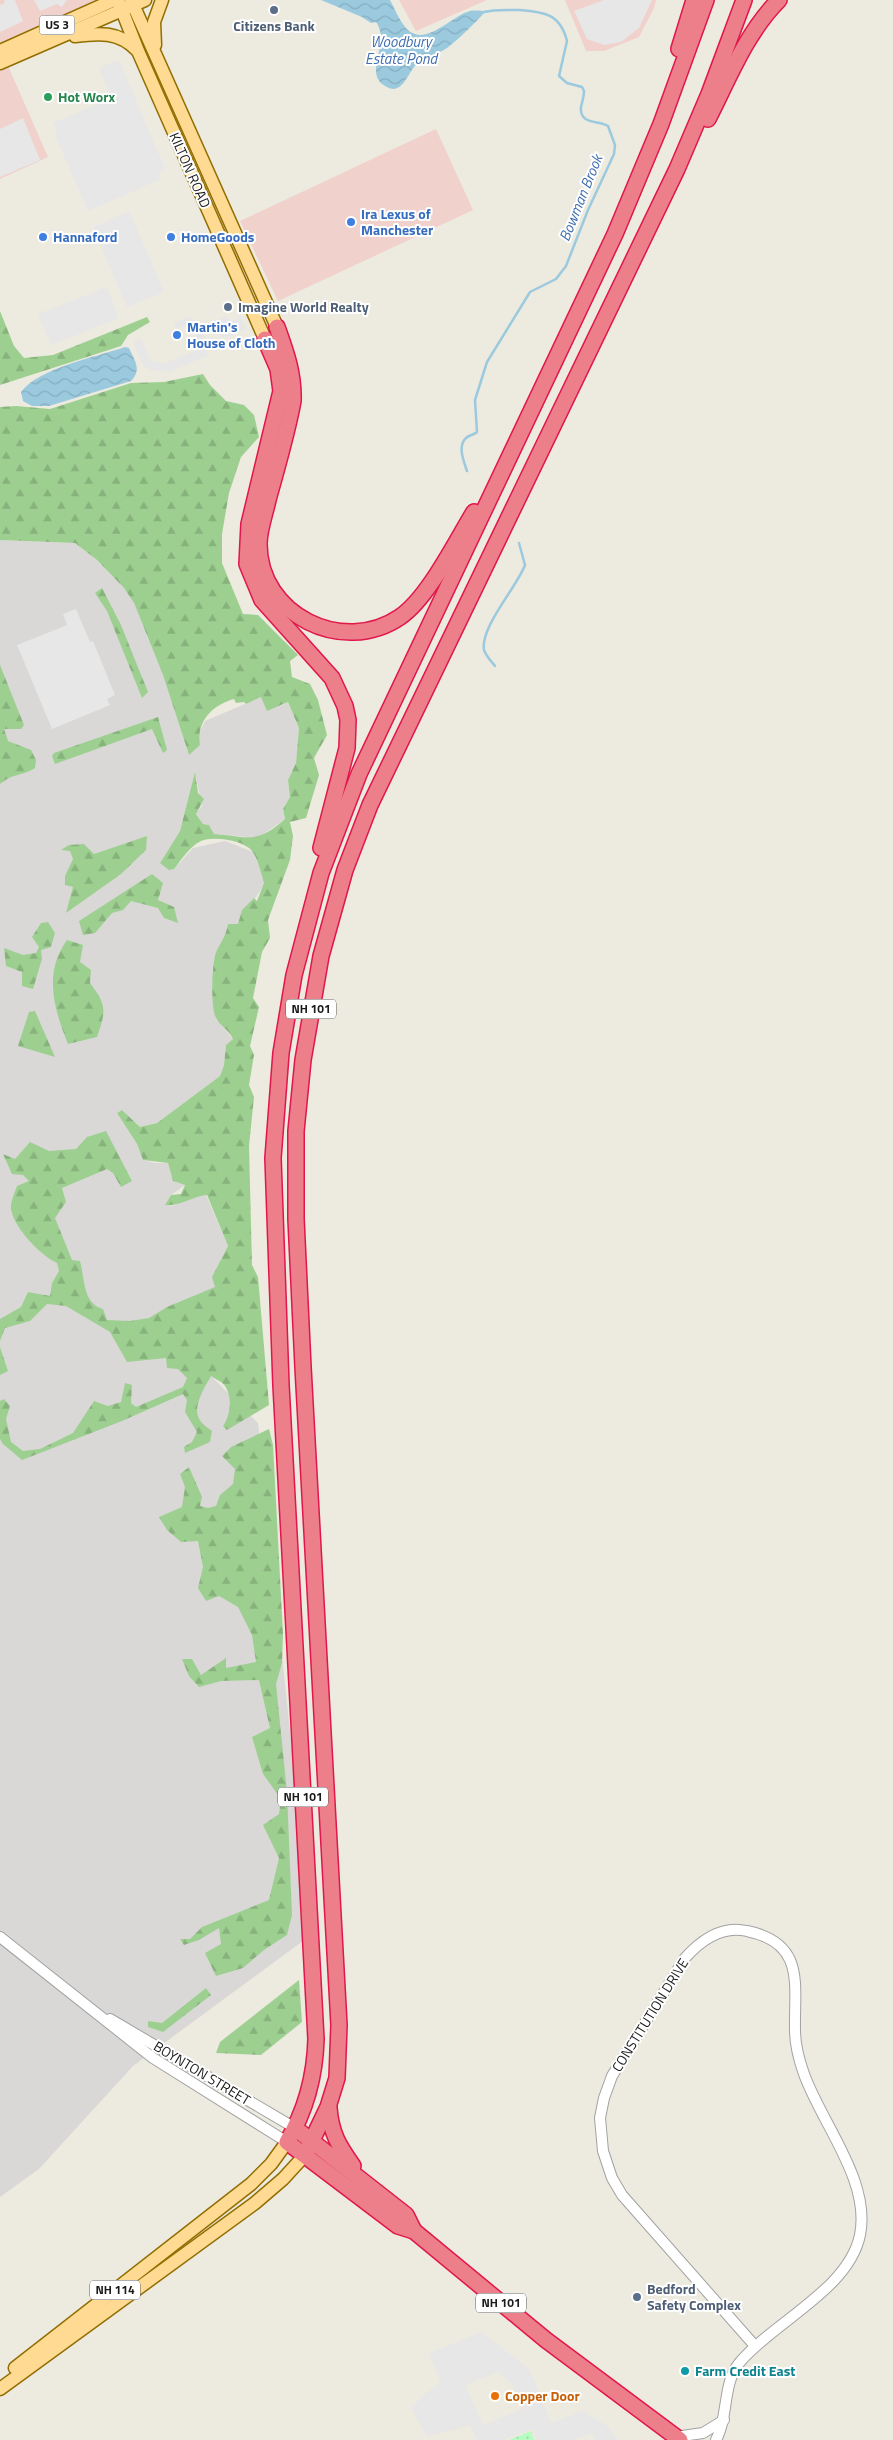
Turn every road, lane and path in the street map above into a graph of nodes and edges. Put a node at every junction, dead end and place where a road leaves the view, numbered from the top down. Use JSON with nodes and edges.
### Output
{"nodes":[{"id":1,"x":90,"y":0,"type":"edge"},
{"id":2,"x":162,"y":0,"type":"edge"},
{"id":3,"x":694,"y":0,"type":"edge"},
{"id":4,"x":706,"y":0,"type":"edge"},
{"id":5,"x":744,"y":0,"type":"edge"},
{"id":6,"x":778,"y":0,"type":"edge"},
{"id":7,"x":127,"y":3,"type":"edge"},
{"id":8,"x":74,"y":18,"type":"junction"},
{"id":9,"x":60,"y":37,"type":"junction"},
{"id":10,"x":0,"y":51,"type":"edge"},
{"id":11,"x":138,"y":52,"type":"junction"},
{"id":12,"x":158,"y":60,"type":"junction"},
{"id":13,"x":0,"y":63,"type":"edge"},
{"id":14,"x":677,"y":169,"type":"junction"},
{"id":15,"x":616,"y":234,"type":"junction"},
{"id":16,"x":277,"y":328,"type":"joint"},
{"id":17,"x":265,"y":339,"type":"joint"},
{"id":18,"x":510,"y":454,"type":"junction"},
{"id":19,"x":304,"y":935,"type":"junction"},
{"id":20,"x":0,"y":1937,"type":"edge"},
{"id":21,"x":90,"y":2007,"type":"junction"},
{"id":22,"x":328,"y":2107,"type":"junction"},
{"id":23,"x":295,"y":2128,"type":"junction"},
{"id":24,"x":287,"y":2142,"type":"junction"},
{"id":25,"x":313,"y":2142,"type":"junction"},
{"id":26,"x":305,"y":2155,"type":"junction"},
{"id":27,"x":361,"y":2178,"type":"junction"},
{"id":28,"x":414,"y":2231,"type":"junction"},
{"id":29,"x":755,"y":2346,"type":"junction"},
{"id":30,"x":0,"y":2380,"type":"edge"},
{"id":31,"x":0,"y":2389,"type":"edge"},
{"id":32,"x":724,"y":2420,"type":"junction"},
{"id":33,"x":678,"y":2438,"type":"edge"},
{"id":34,"x":716,"y":2440,"type":"edge"}],
"edges":[{"from":1,"to":8,"type":"main road"},
{"from":2,"to":12,"type":"main road"},
{"from":3,"to":15,"type":"highway"},
{"from":4,"to":15,"type":"highway","number":"NH 101"},
{"from":5,"to":14,"type":"highway","number":"NH 101"},
{"from":6,"to":14,"type":"highway"},
{"from":7,"to":8,"type":"main road","number":"US 3"},
{"from":7,"to":9,"type":"main road","number":"US 3"},
{"from":7,"to":11,"type":"main road","name":"KILTON ROAD"},
{"from":7,"to":12,"type":"main road","name":"KILTON ROAD"},
{"from":8,"to":10,"type":"main road","number":"US 3"},
{"from":9,"to":11,"type":"main road"},
{"from":9,"to":13,"type":"main road","number":"US 3"},
{"from":11,"to":17,"type":"main road","name":"KILTON ROAD"},
{"from":12,"to":16,"type":"main road","name":"KILTON ROAD"},
{"from":14,"to":22,"type":"highway","number":"NH 101"},
{"from":15,"to":18,"type":"highway","number":"NH 101"},
{"from":16,"to":18,"type":"highway"},
{"from":17,"to":19,"type":"highway"},
{"from":18,"to":19,"type":"highway","number":"NH 101"},
{"from":19,"to":23,"type":"highway","number":"NH 101"},
{"from":20,"to":21,"type":"street","name":"BOYNTON STREET"},
{"from":21,"to":23,"type":"street","name":"BOYNTON STREET"},
{"from":21,"to":24,"type":"street","name":"BOYNTON STREET"},
{"from":22,"to":25,"type":"highway"},
{"from":22,"to":27,"type":"highway","number":"NH 101"},
{"from":23,"to":24,"type":"highway","number":"NH 101"},
{"from":23,"to":25,"type":"highway","name":"BOYNTON STREET"},
{"from":24,"to":26,"type":"highway","number":"NH 101"},
{"from":24,"to":30,"type":"main road","number":"NH 114"},
{"from":25,"to":26,"type":"highway"},
{"from":25,"to":27,"type":"highway","name":"BOYNTON STREET"},
{"from":26,"to":28,"type":"highway","number":"NH 101"},
{"from":26,"to":31,"type":"main road","number":"NH 114"},
{"from":27,"to":28,"type":"highway","number":"NH 101"},
{"from":28,"to":33,"type":"highway","number":"NH 101"},
{"from":29,"to":29,"type":"street","name":"CONSTITUTION DRIVE"},
{"from":29,"to":32,"type":"street","name":"CONSTITUTION DRIVE"},
{"from":32,"to":33,"type":"street"},
{"from":32,"to":34,"type":"street","name":"CONSTITUTION DRIVE"}]}
